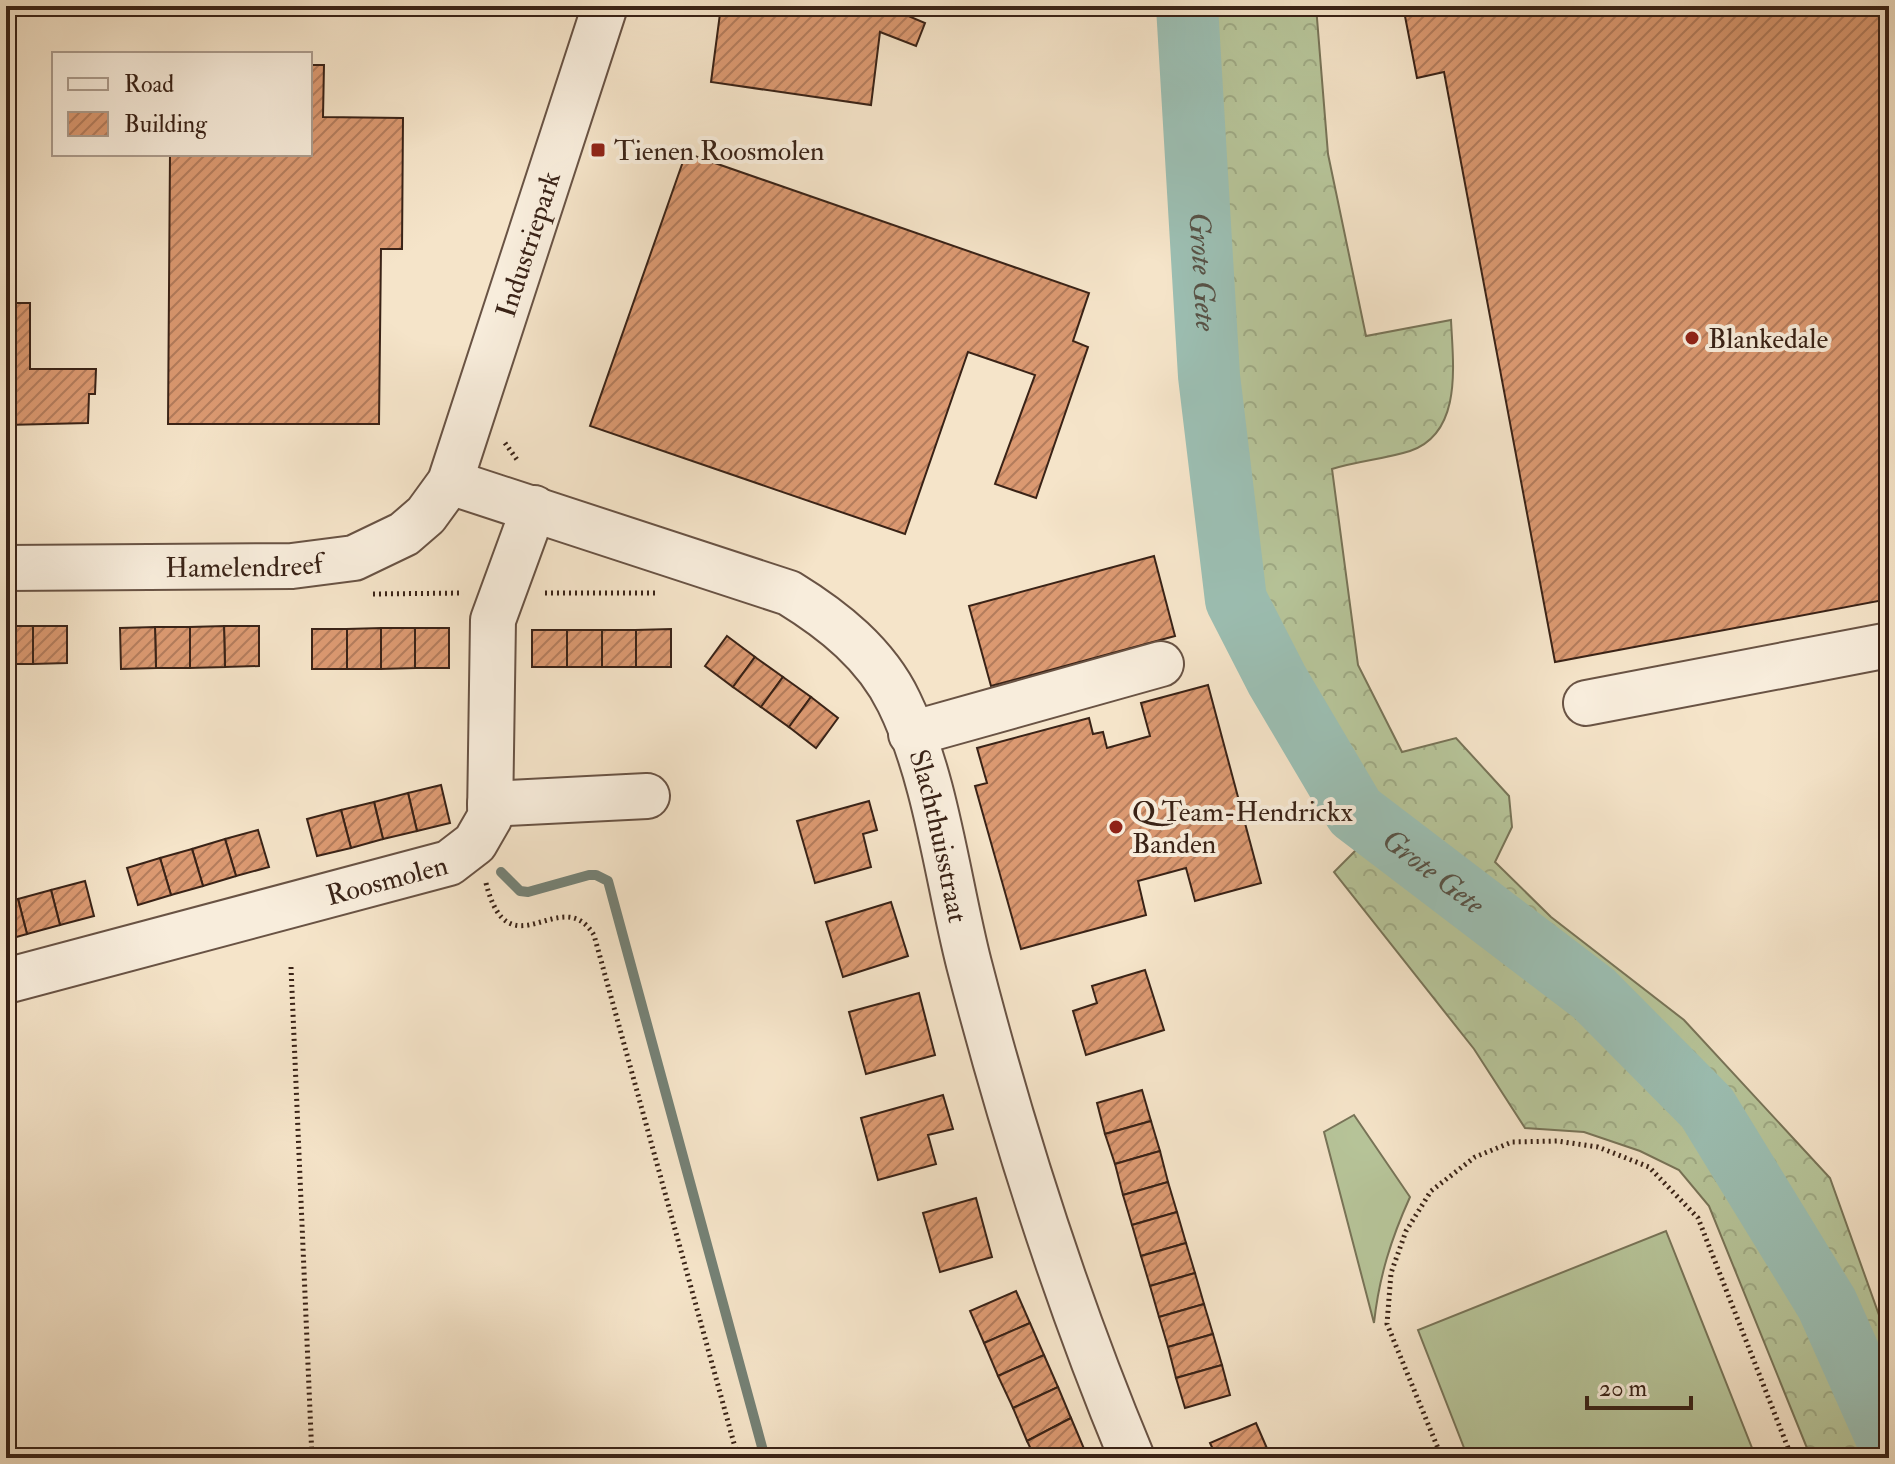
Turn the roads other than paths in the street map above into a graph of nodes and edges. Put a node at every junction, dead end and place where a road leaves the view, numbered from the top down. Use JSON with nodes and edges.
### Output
{"nodes":[{"id":1,"x":605,"y":6,"type":"edge"},
{"id":2,"x":450,"y":482,"type":"junction"},
{"id":3,"x":532,"y":490,"type":"junction"},
{"id":4,"x":6,"y":568,"type":"edge"},
{"id":5,"x":1889,"y":645,"type":"edge"},
{"id":6,"x":1161,"y":664,"type":"dead end"},
{"id":7,"x":1586,"y":703,"type":"dead end"},
{"id":8,"x":911,"y":734,"type":"junction"},
{"id":9,"x":647,"y":796,"type":"dead end"},
{"id":10,"x":482,"y":823,"type":"junction"},
{"id":11,"x":6,"y":981,"type":"edge"},
{"id":12,"x":1132,"y":1458,"type":"edge"}],
"edges":[{"from":1,"to":2,"type":"street","name":"Industriepark"},
{"from":2,"to":3,"type":"street","name":"Slachthuisstraat"},
{"from":2,"to":4,"type":"street","name":"Hamelendreef"},
{"from":3,"to":8,"type":"street","name":"Slachthuisstraat"},
{"from":3,"to":10,"type":"street"},
{"from":5,"to":7,"type":"street"},
{"from":6,"to":8,"type":"street"},
{"from":8,"to":12,"type":"street","name":"Slachthuisstraat"},
{"from":9,"to":10,"type":"street"},
{"from":10,"to":11,"type":"street","name":"Roosmolen"}]}
